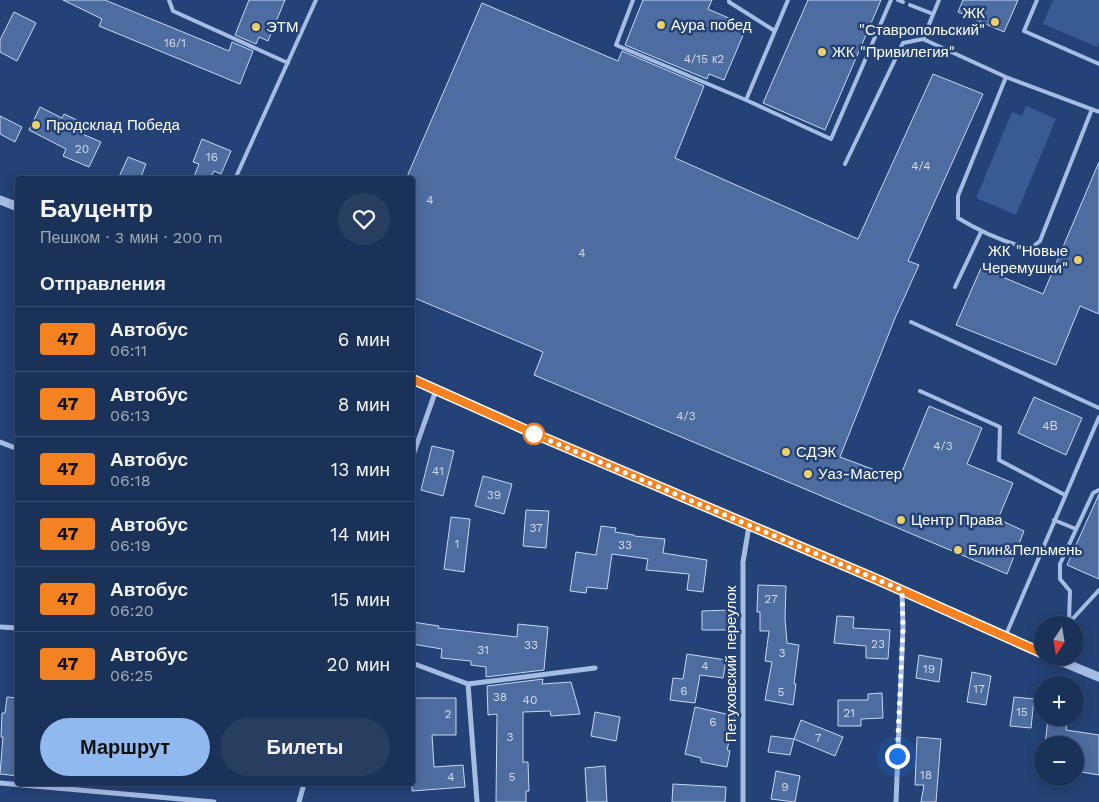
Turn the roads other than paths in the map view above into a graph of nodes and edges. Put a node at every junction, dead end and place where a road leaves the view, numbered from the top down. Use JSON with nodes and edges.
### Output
{"nodes":[{"id":1,"x":169,"y":0,"type":"edge"},
{"id":2,"x":316,"y":0,"type":"edge"},
{"id":3,"x":633,"y":0,"type":"edge"},
{"id":4,"x":729,"y":0,"type":"edge"},
{"id":5,"x":788,"y":0,"type":"edge"},
{"id":6,"x":891,"y":0,"type":"edge"},
{"id":7,"x":898,"y":0,"type":"edge"},
{"id":8,"x":939,"y":0,"type":"edge"},
{"id":9,"x":1036,"y":0,"type":"edge"},
{"id":10,"x":903,"y":2,"type":"dead end"},
{"id":11,"x":910,"y":5,"type":"dead end"},
{"id":12,"x":934,"y":14,"type":"junction"},
{"id":13,"x":775,"y":31,"type":"junction"},
{"id":14,"x":923,"y":38,"type":"junction"},
{"id":15,"x":288,"y":63,"type":"junction"},
{"id":16,"x":1099,"y":64,"type":"edge"},
{"id":17,"x":1006,"y":77,"type":"junction"},
{"id":18,"x":746,"y":100,"type":"junction"},
{"id":19,"x":1092,"y":109,"type":"junction"},
{"id":20,"x":1099,"y":112,"type":"edge"},
{"id":21,"x":845,"y":164,"type":"dead end"},
{"id":22,"x":236,"y":176,"type":"edge"},
{"id":23,"x":0,"y":200,"type":"edge"},
{"id":24,"x":15,"y":206,"type":"edge"},
{"id":25,"x":981,"y":232,"type":"junction"},
{"id":26,"x":955,"y":287,"type":"dead end"},
{"id":27,"x":911,"y":322,"type":"dead end"},
{"id":28,"x":415,"y":380,"type":"edge"},
{"id":29,"x":436,"y":390,"type":"junction"},
{"id":30,"x":920,"y":392,"type":"dead end"},
{"id":31,"x":1099,"y":408,"type":"edge"},
{"id":32,"x":1099,"y":417,"type":"edge"},
{"id":33,"x":0,"y":442,"type":"edge"},
{"id":34,"x":15,"y":448,"type":"edge"},
{"id":35,"x":415,"y":450,"type":"edge"},
{"id":36,"x":1099,"y":490,"type":"edge"},
{"id":37,"x":1065,"y":495,"type":"junction"},
{"id":38,"x":1054,"y":520,"type":"junction"},
{"id":39,"x":749,"y":526,"type":"junction"},
{"id":40,"x":1076,"y":529,"type":"junction"},
{"id":41,"x":902,"y":590,"type":"junction"},
{"id":42,"x":1099,"y":590,"type":"edge"},
{"id":43,"x":1068,"y":616,"type":"edge"},
{"id":44,"x":1075,"y":616,"type":"edge"},
{"id":45,"x":0,"y":627,"type":"edge"},
{"id":46,"x":15,"y":628,"type":"edge"},
{"id":47,"x":1004,"y":637,"type":"junction"},
{"id":48,"x":1034,"y":650,"type":"edge"},
{"id":49,"x":415,"y":664,"type":"edge"},
{"id":50,"x":1072,"y":666,"type":"edge"},
{"id":51,"x":595,"y":668,"type":"dead end"},
{"id":52,"x":1099,"y":677,"type":"edge"},
{"id":53,"x":468,"y":684,"type":"junction"},
{"id":54,"x":0,"y":783,"type":"edge"},
{"id":55,"x":15,"y":784,"type":"edge"},
{"id":56,"x":34,"y":786,"type":"edge"},
{"id":57,"x":303,"y":786,"type":"edge"},
{"id":58,"x":214,"y":802,"type":"edge"},
{"id":59,"x":299,"y":802,"type":"edge"},
{"id":60,"x":476,"y":802,"type":"edge"},
{"id":61,"x":743,"y":802,"type":"edge"},
{"id":62,"x":896,"y":802,"type":"edge"}],
"edges":[{"from":1,"to":15,"type":"lane"},
{"from":2,"to":15,"type":"lane"},
{"from":3,"to":18,"type":"lane"},
{"from":4,"to":13,"type":"lane"},
{"from":5,"to":13,"type":"lane"},
{"from":6,"to":18,"type":"lane"},
{"from":7,"to":10,"type":"lane"},
{"from":8,"to":12,"type":"lane"},
{"from":9,"to":16,"type":"lane"},
{"from":11,"to":12,"type":"lane"},
{"from":12,"to":14,"type":"lane"},
{"from":13,"to":18,"type":"lane"},
{"from":14,"to":17,"type":"lane"},
{"from":14,"to":21,"type":"lane"},
{"from":15,"to":22,"type":"lane"},
{"from":17,"to":19,"type":"lane"},
{"from":17,"to":25,"type":"lane"},
{"from":19,"to":20,"type":"lane"},
{"from":19,"to":25,"type":"lane"},
{"from":23,"to":24,"type":"street"},
{"from":25,"to":26,"type":"lane"},
{"from":27,"to":31,"type":"lane"},
{"from":28,"to":29,"type":"street"},
{"from":29,"to":35,"type":"street"},
{"from":29,"to":39,"type":"street"},
{"from":30,"to":37,"type":"lane"},
{"from":32,"to":37,"type":"lane"},
{"from":33,"to":34,"type":"street"},
{"from":36,"to":40,"type":"lane"},
{"from":37,"to":38,"type":"lane"},
{"from":38,"to":40,"type":"lane"},
{"from":38,"to":47,"type":"lane"},
{"from":39,"to":41,"type":"street"},
{"from":39,"to":61,"type":"street","name":"Петуховский переулок"},
{"from":40,"to":43,"type":"lane"},
{"from":41,"to":47,"type":"street"},
{"from":41,"to":62,"type":"street"},
{"from":42,"to":44,"type":"lane"},
{"from":45,"to":46,"type":"street"},
{"from":47,"to":48,"type":"street"},
{"from":49,"to":53,"type":"street"},
{"from":50,"to":52,"type":"street"},
{"from":51,"to":53,"type":"street"},
{"from":53,"to":60,"type":"street"},
{"from":54,"to":55,"type":"street"},
{"from":56,"to":58,"type":"street"},
{"from":57,"to":59,"type":"street"}]}
